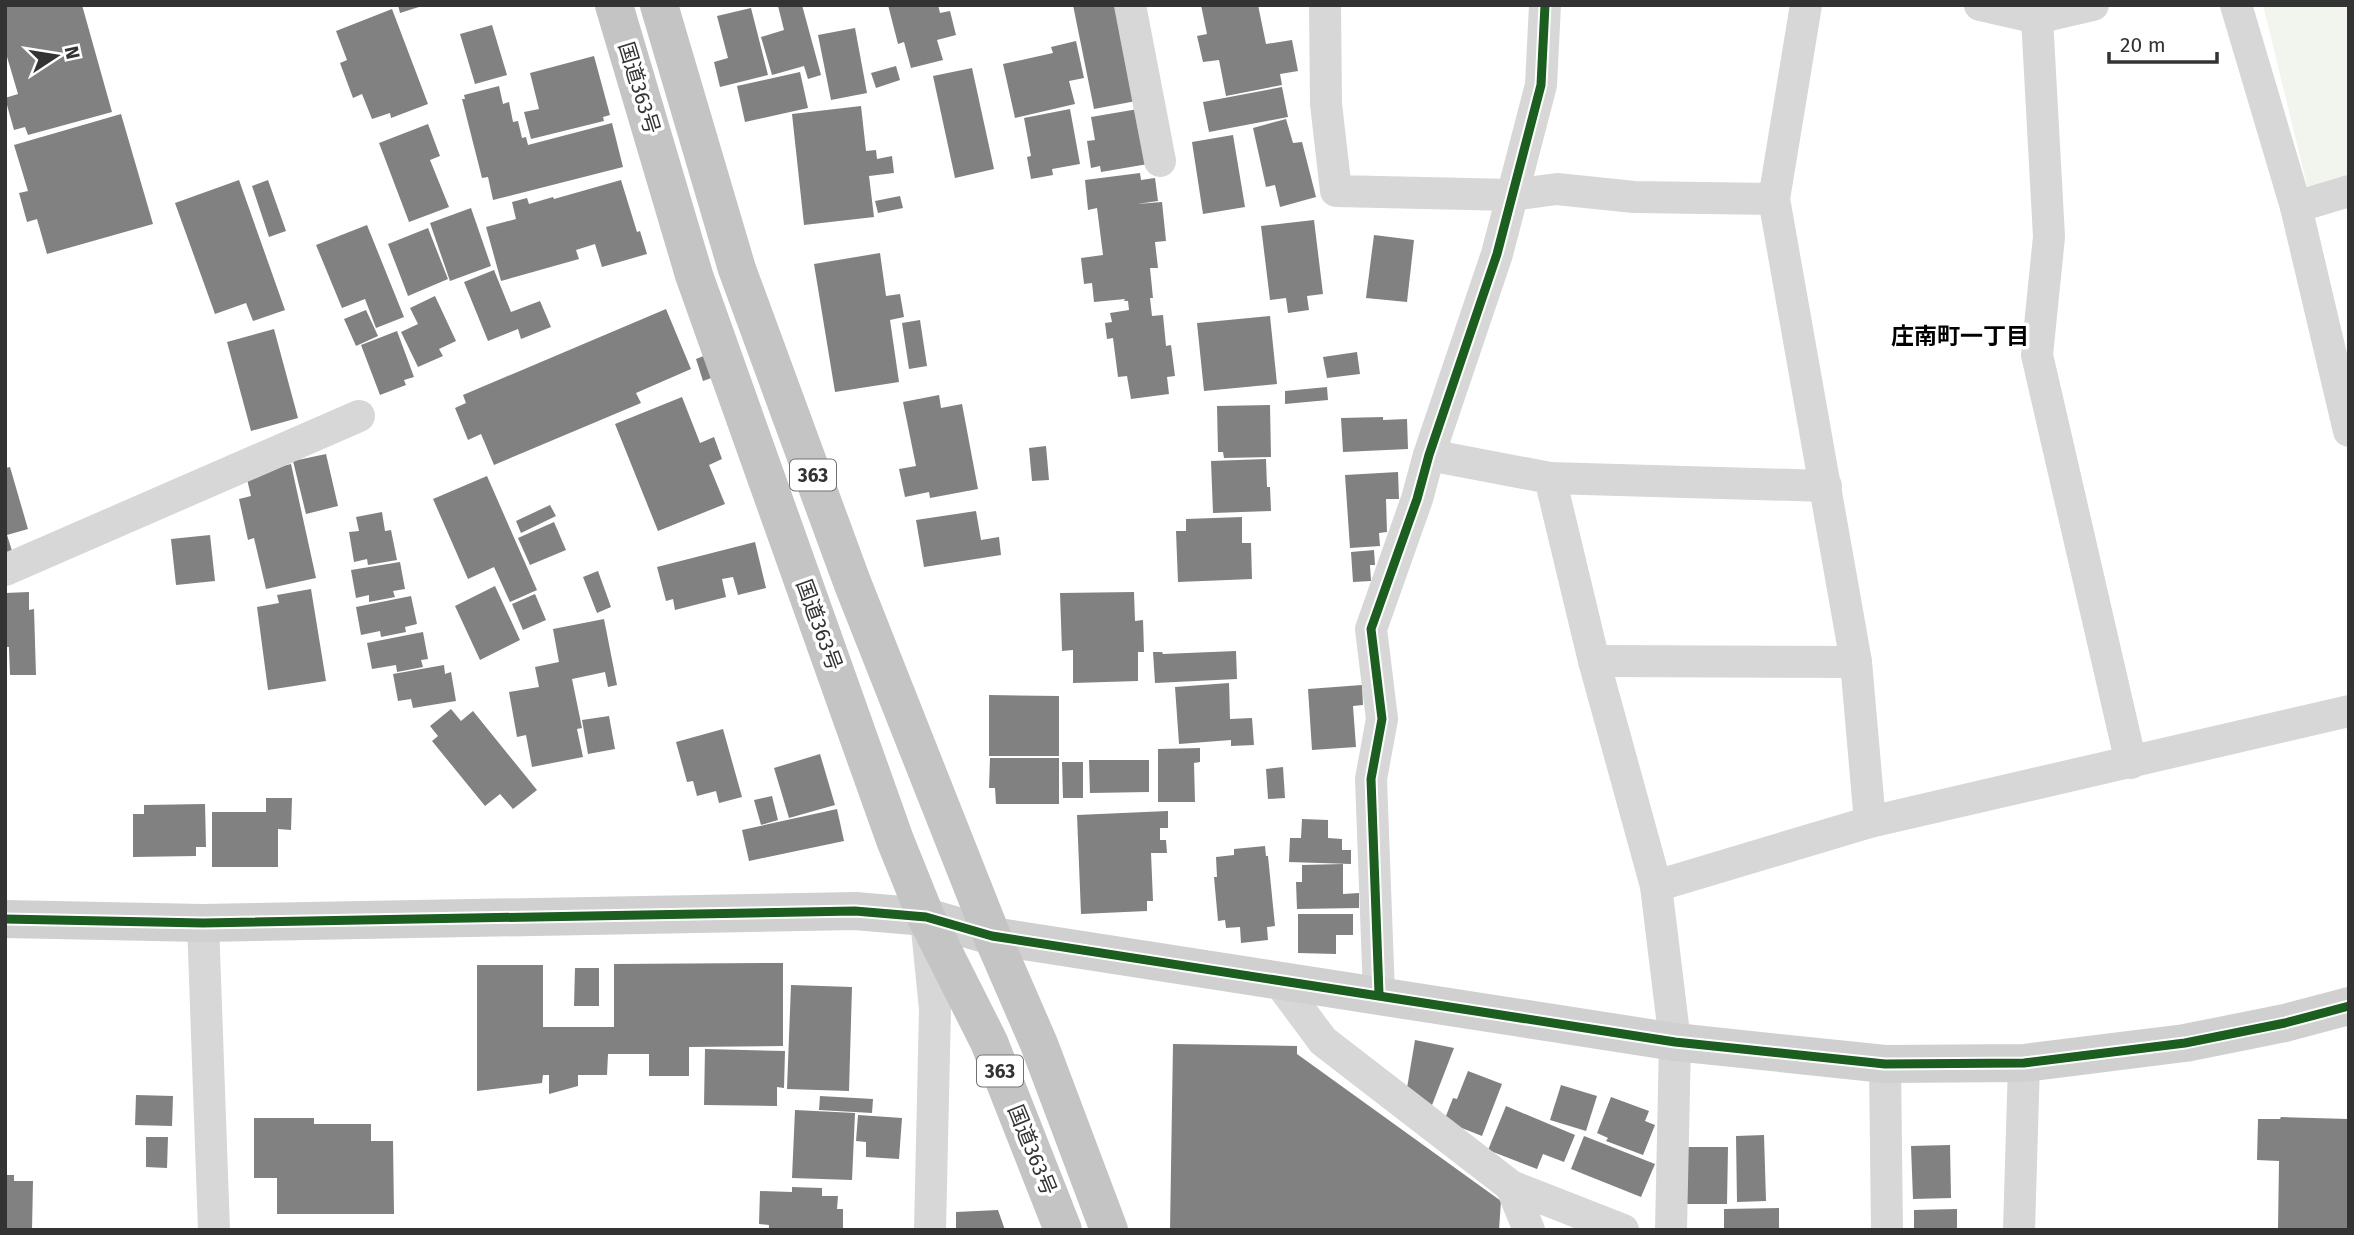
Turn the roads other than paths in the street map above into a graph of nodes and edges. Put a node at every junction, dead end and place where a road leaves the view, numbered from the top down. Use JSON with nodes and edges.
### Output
{"nodes":[{"id":1,"x":614,"y":5,"type":"edge"},
{"id":2,"x":659,"y":5,"type":"edge"},
{"id":3,"x":1130,"y":5,"type":"edge"},
{"id":4,"x":1325,"y":5,"type":"edge"},
{"id":5,"x":1545,"y":5,"type":"edge"},
{"id":6,"x":1806,"y":5,"type":"edge"},
{"id":7,"x":1980,"y":5,"type":"edge"},
{"id":8,"x":2093,"y":5,"type":"edge"},
{"id":9,"x":2236,"y":5,"type":"edge"},
{"id":10,"x":2037,"y":18,"type":"junction"},
{"id":11,"x":1160,"y":161,"type":"dead end"},
{"id":12,"x":2349,"y":191,"type":"edge"},
{"id":13,"x":1512,"y":195,"type":"junction"},
{"id":14,"x":1774,"y":199,"type":"junction"},
{"id":15,"x":2296,"y":206,"type":"junction"},
{"id":16,"x":359,"y":416,"type":"dead end"},
{"id":17,"x":2349,"y":431,"type":"edge"},
{"id":18,"x":1429,"y":455,"type":"junction"},
{"id":19,"x":1550,"y":478,"type":"junction"},
{"id":20,"x":1826,"y":486,"type":"junction"},
{"id":21,"x":5,"y":570,"type":"edge"},
{"id":22,"x":1594,"y":661,"type":"junction"},
{"id":23,"x":1856,"y":662,"type":"junction"},
{"id":24,"x":2349,"y":711,"type":"edge"},
{"id":25,"x":2131,"y":763,"type":"junction"},
{"id":26,"x":1870,"y":822,"type":"junction"},
{"id":27,"x":1656,"y":886,"type":"junction"},
{"id":28,"x":926,"y":917,"type":"junction"},
{"id":29,"x":5,"y":919,"type":"edge"},
{"id":30,"x":202,"y":923,"type":"junction"},
{"id":31,"x":992,"y":936,"type":"junction"},
{"id":32,"x":1277,"y":979,"type":"junction"},
{"id":33,"x":1379,"y":994,"type":"junction"},
{"id":34,"x":2349,"y":1006,"type":"edge"},
{"id":35,"x":1675,"y":1042,"type":"junction"},
{"id":36,"x":2024,"y":1063,"type":"junction"},
{"id":37,"x":1885,"y":1064,"type":"junction"},
{"id":38,"x":1511,"y":1186,"type":"junction"},
{"id":39,"x":214,"y":1230,"type":"edge"},
{"id":40,"x":930,"y":1230,"type":"edge"},
{"id":41,"x":1063,"y":1230,"type":"edge"},
{"id":42,"x":1109,"y":1230,"type":"edge"},
{"id":43,"x":1529,"y":1230,"type":"edge"},
{"id":44,"x":1623,"y":1230,"type":"edge"},
{"id":45,"x":1671,"y":1230,"type":"edge"},
{"id":46,"x":1887,"y":1230,"type":"edge"},
{"id":47,"x":2019,"y":1230,"type":"edge"}],
"edges":[{"from":1,"to":28,"type":"highway","name":"国道363号","number":"363"},
{"from":2,"to":31,"type":"highway","name":"国道363号","number":"363"},
{"from":3,"to":11,"type":"street"},
{"from":4,"to":13,"type":"street"},
{"from":5,"to":13,"type":"street"},
{"from":6,"to":14,"type":"street"},
{"from":7,"to":10,"type":"street"},
{"from":8,"to":10,"type":"street"},
{"from":9,"to":15,"type":"street"},
{"from":10,"to":25,"type":"street"},
{"from":12,"to":15,"type":"street"},
{"from":13,"to":14,"type":"street"},
{"from":13,"to":18,"type":"street"},
{"from":14,"to":20,"type":"street"},
{"from":15,"to":17,"type":"street"},
{"from":16,"to":21,"type":"street"},
{"from":18,"to":19,"type":"street"},
{"from":18,"to":33,"type":"street"},
{"from":19,"to":20,"type":"street"},
{"from":19,"to":22,"type":"street"},
{"from":20,"to":23,"type":"street"},
{"from":22,"to":23,"type":"street"},
{"from":22,"to":27,"type":"street"},
{"from":23,"to":26,"type":"street"},
{"from":24,"to":25,"type":"street"},
{"from":25,"to":26,"type":"street"},
{"from":26,"to":27,"type":"street"},
{"from":27,"to":35,"type":"street"},
{"from":28,"to":30,"type":"street"},
{"from":28,"to":31,"type":"street"},
{"from":28,"to":40,"type":"street"},
{"from":28,"to":41,"type":"highway","name":"国道363号","number":"363"},
{"from":29,"to":30,"type":"street"},
{"from":30,"to":39,"type":"street"},
{"from":31,"to":32,"type":"street"},
{"from":31,"to":42,"type":"highway","name":"国道363号","number":"363"},
{"from":32,"to":33,"type":"street"},
{"from":32,"to":38,"type":"street"},
{"from":33,"to":35,"type":"street"},
{"from":34,"to":36,"type":"street"},
{"from":35,"to":37,"type":"street"},
{"from":35,"to":45,"type":"street"},
{"from":36,"to":37,"type":"street"},
{"from":36,"to":47,"type":"street"},
{"from":37,"to":46,"type":"street"},
{"from":38,"to":43,"type":"street"},
{"from":38,"to":44,"type":"street"}]}
